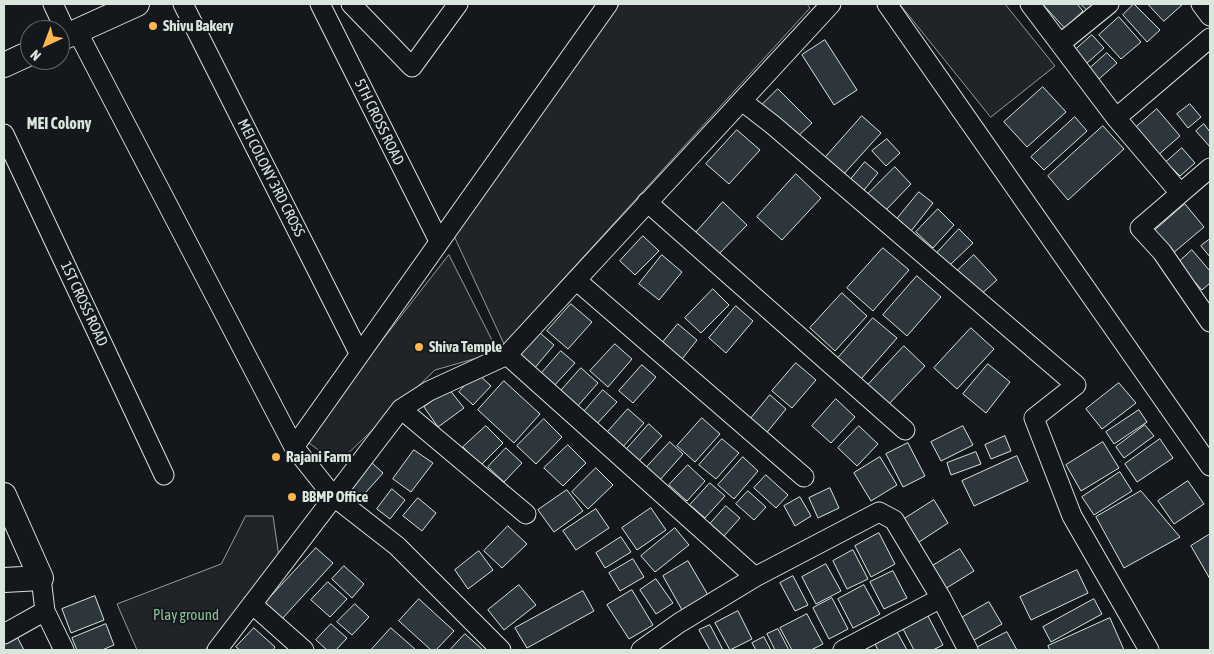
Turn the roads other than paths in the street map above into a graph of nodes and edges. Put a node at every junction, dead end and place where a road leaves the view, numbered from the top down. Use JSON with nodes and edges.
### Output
{"nodes":[{"id":1,"x":53,"y":4,"type":"edge"},
{"id":2,"x":137,"y":4,"type":"edge"},
{"id":3,"x":183,"y":4,"type":"edge"},
{"id":4,"x":320,"y":4,"type":"edge"},
{"id":5,"x":351,"y":4,"type":"edge"},
{"id":6,"x":458,"y":4,"type":"edge"},
{"id":7,"x":608,"y":4,"type":"edge"},
{"id":8,"x":831,"y":4,"type":"edge"},
{"id":9,"x":887,"y":4,"type":"edge"},
{"id":10,"x":1030,"y":4,"type":"edge"},
{"id":11,"x":1108,"y":4,"type":"edge"},
{"id":12,"x":1201,"y":4,"type":"edge"},
{"id":13,"x":1210,"y":16,"type":"edge"},
{"id":14,"x":61,"y":20,"type":"edge"},
{"id":15,"x":70,"y":34,"type":"edge"},
{"id":16,"x":1210,"y":38,"type":"edge"},
{"id":17,"x":70,"y":39,"type":"edge"},
{"id":18,"x":1061,"y":43,"type":"junction"},
{"id":19,"x":20,"y":57,"type":"edge"},
{"id":20,"x":4,"y":64,"type":"edge"},
{"id":21,"x":742,"y":101,"type":"junction"},
{"id":22,"x":1116,"y":118,"type":"junction"},
{"id":23,"x":4,"y":134,"type":"edge"},
{"id":24,"x":1210,"y":168,"type":"edge"},
{"id":25,"x":1180,"y":193,"type":"junction"},
{"id":26,"x":647,"y":202,"type":"junction"},
{"id":27,"x":439,"y":241,"type":"junction"},
{"id":28,"x":576,"y":280,"type":"junction"},
{"id":29,"x":1204,"y":300,"type":"edge"},
{"id":30,"x":1210,"y":322,"type":"edge"},
{"id":31,"x":359,"y":353,"type":"junction"},
{"id":32,"x":507,"y":355,"type":"junction"},
{"id":33,"x":401,"y":409,"type":"junction"},
{"id":34,"x":905,"y":430,"type":"dead end"},
{"id":35,"x":294,"y":447,"type":"junction"},
{"id":36,"x":1210,"y":466,"type":"edge"},
{"id":37,"x":164,"y":475,"type":"dead end"},
{"id":38,"x":804,"y":478,"type":"dead end"},
{"id":39,"x":4,"y":495,"type":"edge"},
{"id":40,"x":333,"y":496,"type":"junction"},
{"id":41,"x":526,"y":514,"type":"dead end"},
{"id":42,"x":754,"y":577,"type":"junction"},
{"id":43,"x":41,"y":578,"type":"junction"},
{"id":44,"x":4,"y":580,"type":"edge"},
{"id":45,"x":941,"y":598,"type":"junction"},
{"id":46,"x":252,"y":604,"type":"junction"},
{"id":47,"x":45,"y":611,"type":"junction"},
{"id":48,"x":4,"y":634,"type":"edge"},
{"id":49,"x":64,"y":650,"type":"edge"},
{"id":50,"x":217,"y":650,"type":"edge"},
{"id":51,"x":304,"y":650,"type":"edge"},
{"id":52,"x":501,"y":650,"type":"edge"},
{"id":53,"x":641,"y":650,"type":"edge"},
{"id":54,"x":843,"y":650,"type":"edge"},
{"id":55,"x":968,"y":650,"type":"edge"},
{"id":56,"x":1149,"y":650,"type":"edge"}],
"edges":[{"from":1,"to":14,"type":"street"},
{"from":2,"to":15,"type":"street"},
{"from":3,"to":31,"type":"street","name":"MEI COLONY 3RD CROSS"},
{"from":4,"to":27,"type":"street","name":"5TH CROSS ROAD"},
{"from":5,"to":6,"type":"street"},
{"from":7,"to":27,"type":"street"},
{"from":8,"to":21,"type":"street"},
{"from":9,"to":36,"type":"street"},
{"from":10,"to":18,"type":"street"},
{"from":11,"to":18,"type":"street"},
{"from":12,"to":13,"type":"street"},
{"from":16,"to":22,"type":"street"},
{"from":17,"to":35,"type":"street"},
{"from":18,"to":22,"type":"street"},
{"from":19,"to":20,"type":"street"},
{"from":21,"to":26,"type":"street"},
{"from":21,"to":56,"type":"street"},
{"from":22,"to":25,"type":"street"},
{"from":23,"to":37,"type":"street","name":"1ST CROSS ROAD"},
{"from":24,"to":25,"type":"street"},
{"from":25,"to":29,"type":"street"},
{"from":26,"to":28,"type":"street"},
{"from":26,"to":34,"type":"street"},
{"from":27,"to":31,"type":"street"},
{"from":28,"to":32,"type":"street"},
{"from":28,"to":38,"type":"street"},
{"from":29,"to":30,"type":"street"},
{"from":31,"to":35,"type":"street"},
{"from":32,"to":33,"type":"street"},
{"from":32,"to":42,"type":"street"},
{"from":33,"to":40,"type":"street"},
{"from":33,"to":41,"type":"street"},
{"from":35,"to":40,"type":"street"},
{"from":39,"to":43,"type":"street"},
{"from":40,"to":46,"type":"street"},
{"from":40,"to":52,"type":"street"},
{"from":42,"to":45,"type":"street"},
{"from":42,"to":53,"type":"street"},
{"from":43,"to":44,"type":"street"},
{"from":43,"to":47,"type":"street"},
{"from":45,"to":54,"type":"street"},
{"from":45,"to":55,"type":"street"},
{"from":46,"to":50,"type":"street"},
{"from":46,"to":51,"type":"street"},
{"from":47,"to":48,"type":"street"},
{"from":47,"to":49,"type":"street"}]}
